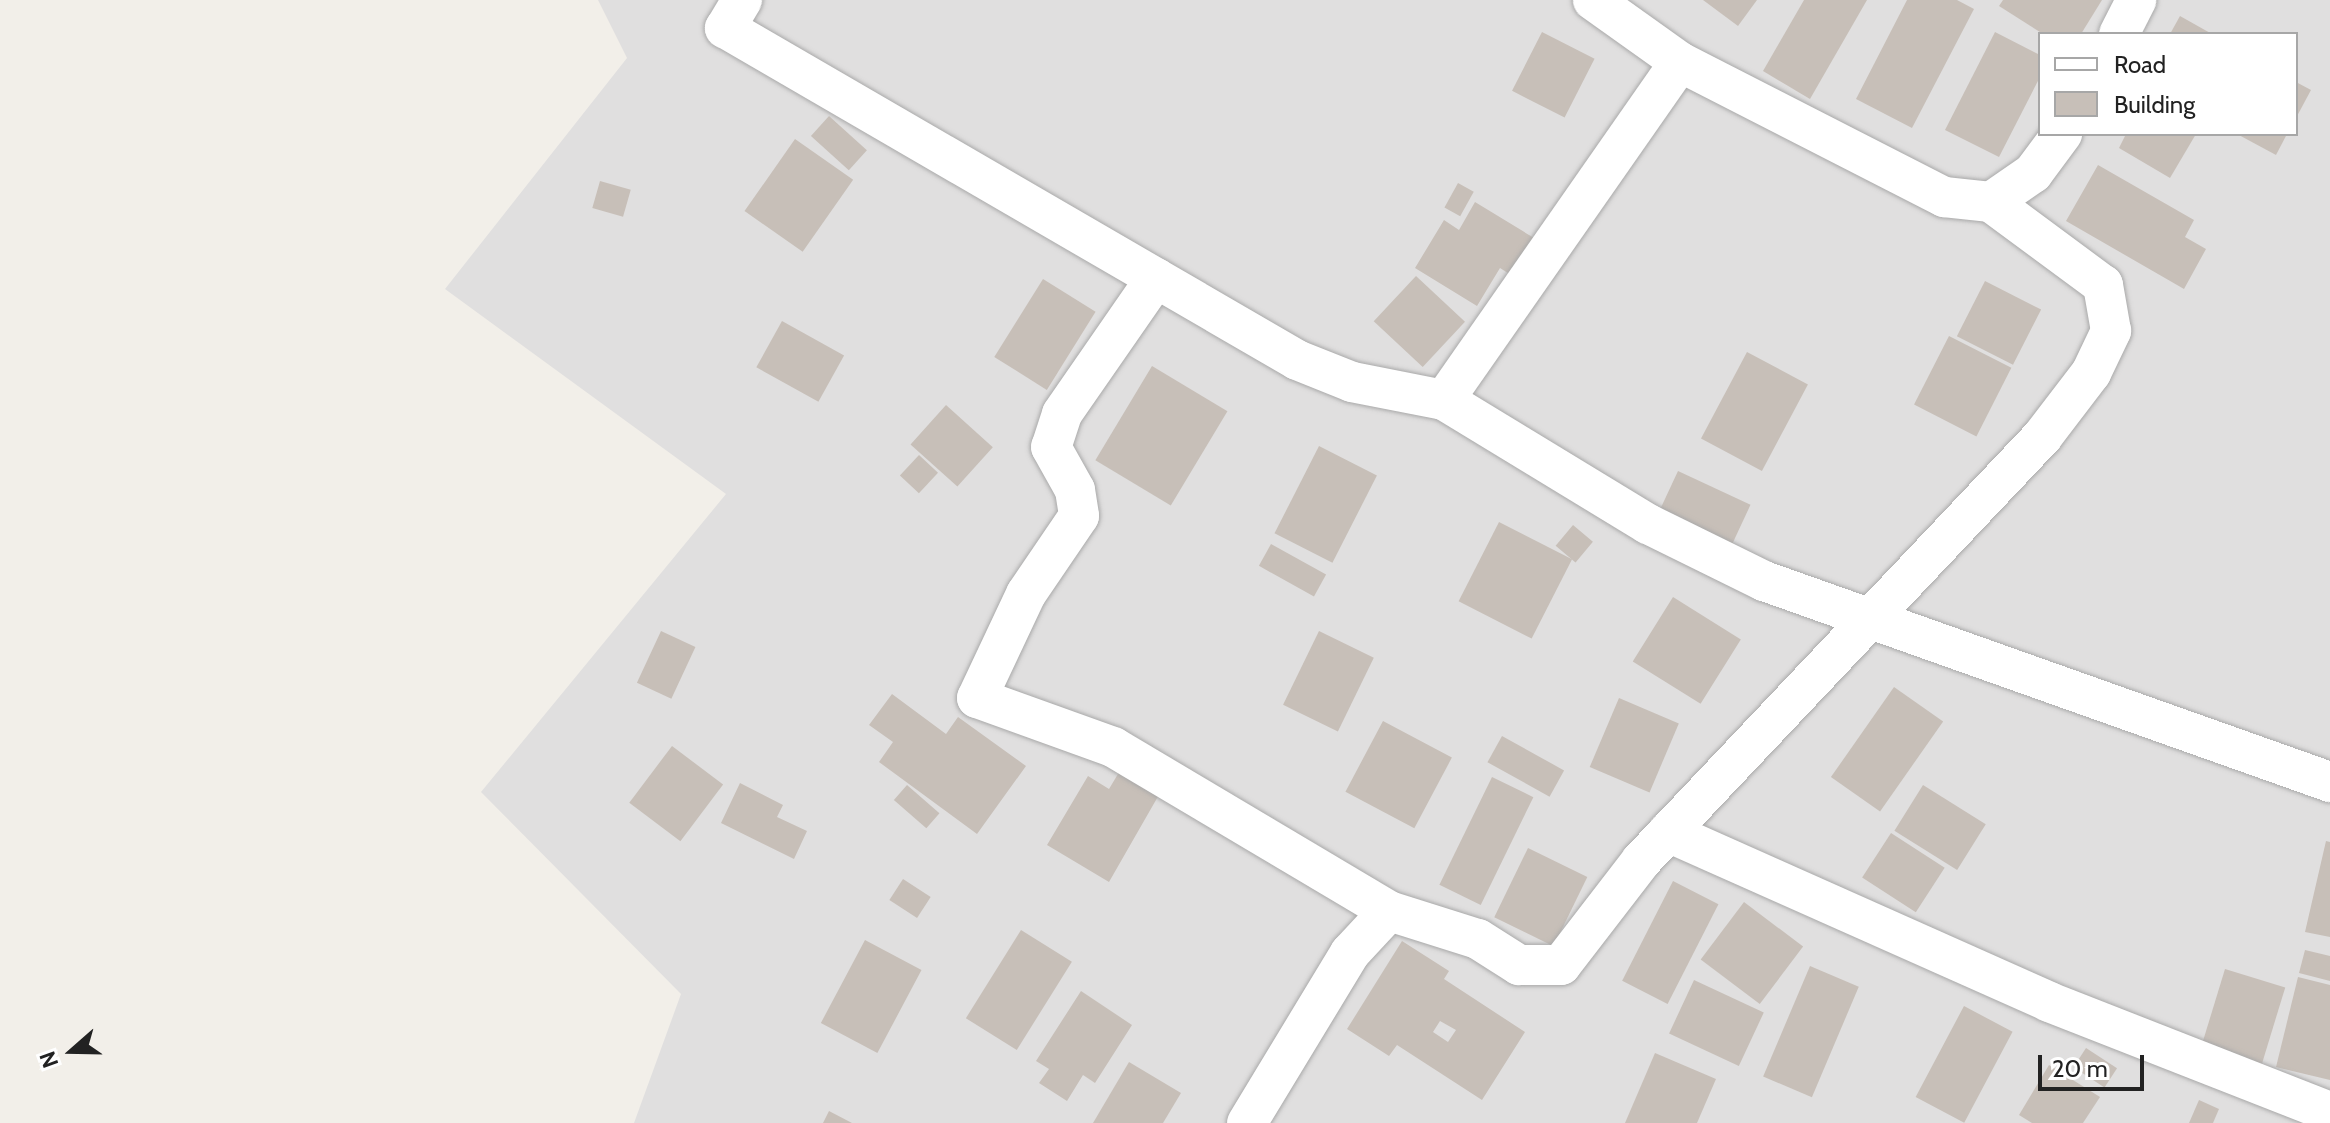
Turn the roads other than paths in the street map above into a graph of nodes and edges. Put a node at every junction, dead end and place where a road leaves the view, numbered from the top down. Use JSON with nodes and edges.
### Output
{"nodes":[{"id":1,"x":742,"y":0,"type":"edge"},
{"id":2,"x":1593,"y":0,"type":"edge"},
{"id":3,"x":2136,"y":0,"type":"edge"},
{"id":4,"x":2120,"y":32,"type":"edge"},
{"id":5,"x":1680,"y":62,"type":"junction"},
{"id":6,"x":2061,"y":136,"type":"edge"},
{"id":7,"x":1991,"y":202,"type":"junction"},
{"id":8,"x":1156,"y":278,"type":"junction"},
{"id":9,"x":1444,"y":400,"type":"junction"},
{"id":10,"x":1872,"y":615,"type":"junction"},
{"id":11,"x":2330,"y":782,"type":"edge"},
{"id":12,"x":1668,"y":832,"type":"junction"},
{"id":13,"x":1389,"y":911,"type":"junction"},
{"id":14,"x":2330,"y":1112,"type":"edge"},
{"id":15,"x":1247,"y":1123,"type":"edge"}],
"edges":[{"from":1,"to":8,"type":"street"},
{"from":2,"to":5,"type":"street"},
{"from":3,"to":4,"type":"street"},
{"from":5,"to":7,"type":"street"},
{"from":5,"to":9,"type":"street"},
{"from":6,"to":7,"type":"street"},
{"from":7,"to":10,"type":"street"},
{"from":8,"to":9,"type":"street"},
{"from":8,"to":13,"type":"street"},
{"from":9,"to":10,"type":"street"},
{"from":10,"to":11,"type":"street"},
{"from":10,"to":12,"type":"street"},
{"from":12,"to":13,"type":"street"},
{"from":12,"to":14,"type":"street"},
{"from":13,"to":15,"type":"street"}]}
